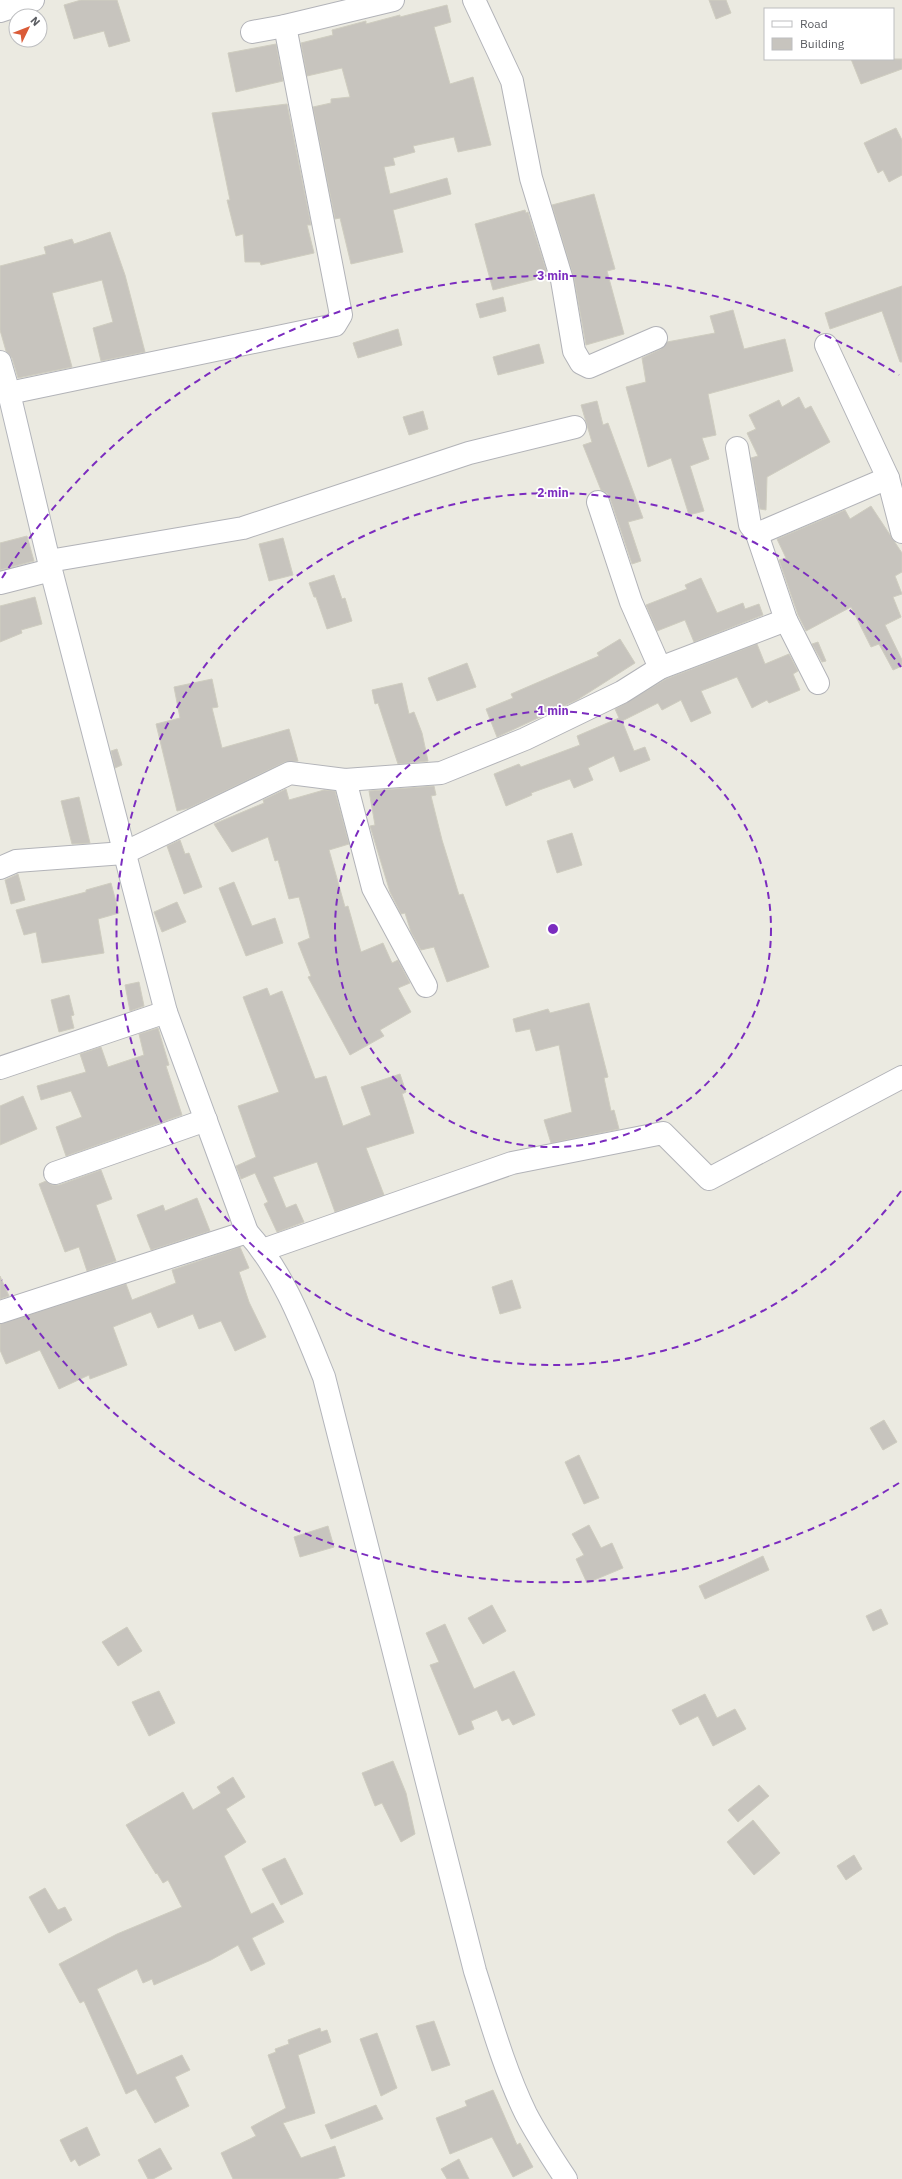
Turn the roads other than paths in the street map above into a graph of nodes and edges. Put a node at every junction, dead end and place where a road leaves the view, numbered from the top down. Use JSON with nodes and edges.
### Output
{"nodes":[{"id":1,"x":33,"y":0,"type":"edge"},
{"id":2,"x":393,"y":0,"type":"edge"},
{"id":3,"x":474,"y":0,"type":"edge"},
{"id":4,"x":0,"y":11,"type":"edge"},
{"id":5,"x":286,"y":26,"type":"junction"},
{"id":6,"x":252,"y":32,"type":"dead end"},
{"id":7,"x":656,"y":338,"type":"dead end"},
{"id":8,"x":826,"y":345,"type":"dead end"},
{"id":9,"x":0,"y":362,"type":"edge"},
{"id":10,"x":9,"y":393,"type":"junction"},
{"id":11,"x":574,"y":427,"type":"dead end"},
{"id":12,"x":737,"y":448,"type":"dead end"},
{"id":13,"x":888,"y":478,"type":"junction"},
{"id":14,"x":598,"y":502,"type":"dead end"},
{"id":15,"x":902,"y":532,"type":"edge"},
{"id":16,"x":757,"y":534,"type":"junction"},
{"id":17,"x":50,"y":566,"type":"junction"},
{"id":18,"x":0,"y":583,"type":"edge"},
{"id":19,"x":786,"y":620,"type":"junction"},
{"id":20,"x":660,"y":668,"type":"junction"},
{"id":21,"x":818,"y":683,"type":"dead end"},
{"id":22,"x":345,"y":780,"type":"junction"},
{"id":23,"x":124,"y":853,"type":"junction"},
{"id":24,"x":0,"y":868,"type":"edge"},
{"id":25,"x":426,"y":986,"type":"dead end"},
{"id":26,"x":166,"y":1012,"type":"junction"},
{"id":27,"x":0,"y":1068,"type":"edge"},
{"id":28,"x":902,"y":1077,"type":"edge"},
{"id":29,"x":206,"y":1120,"type":"junction"},
{"id":30,"x":55,"y":1174,"type":"dead end"},
{"id":31,"x":247,"y":1232,"type":"junction"},
{"id":32,"x":263,"y":1250,"type":"junction"},
{"id":33,"x":0,"y":1312,"type":"edge"},
{"id":34,"x":566,"y":2179,"type":"edge"}],
"edges":[{"from":1,"to":4,"type":"street"},
{"from":2,"to":5,"type":"street"},
{"from":3,"to":7,"type":"street"},
{"from":5,"to":6,"type":"street"},
{"from":5,"to":10,"type":"street"},
{"from":8,"to":13,"type":"street"},
{"from":9,"to":10,"type":"street"},
{"from":10,"to":17,"type":"street"},
{"from":11,"to":17,"type":"street"},
{"from":12,"to":16,"type":"street"},
{"from":13,"to":15,"type":"street"},
{"from":13,"to":16,"type":"street"},
{"from":14,"to":20,"type":"street"},
{"from":16,"to":19,"type":"street"},
{"from":17,"to":18,"type":"street"},
{"from":17,"to":23,"type":"street"},
{"from":19,"to":20,"type":"street"},
{"from":19,"to":21,"type":"street"},
{"from":20,"to":22,"type":"street"},
{"from":22,"to":23,"type":"street"},
{"from":22,"to":25,"type":"street"},
{"from":23,"to":24,"type":"street"},
{"from":23,"to":26,"type":"street"},
{"from":26,"to":27,"type":"street"},
{"from":26,"to":29,"type":"street"},
{"from":28,"to":32,"type":"street"},
{"from":29,"to":30,"type":"street"},
{"from":29,"to":31,"type":"street"},
{"from":31,"to":32,"type":"street"},
{"from":31,"to":33,"type":"street"},
{"from":32,"to":34,"type":"street"}]}
